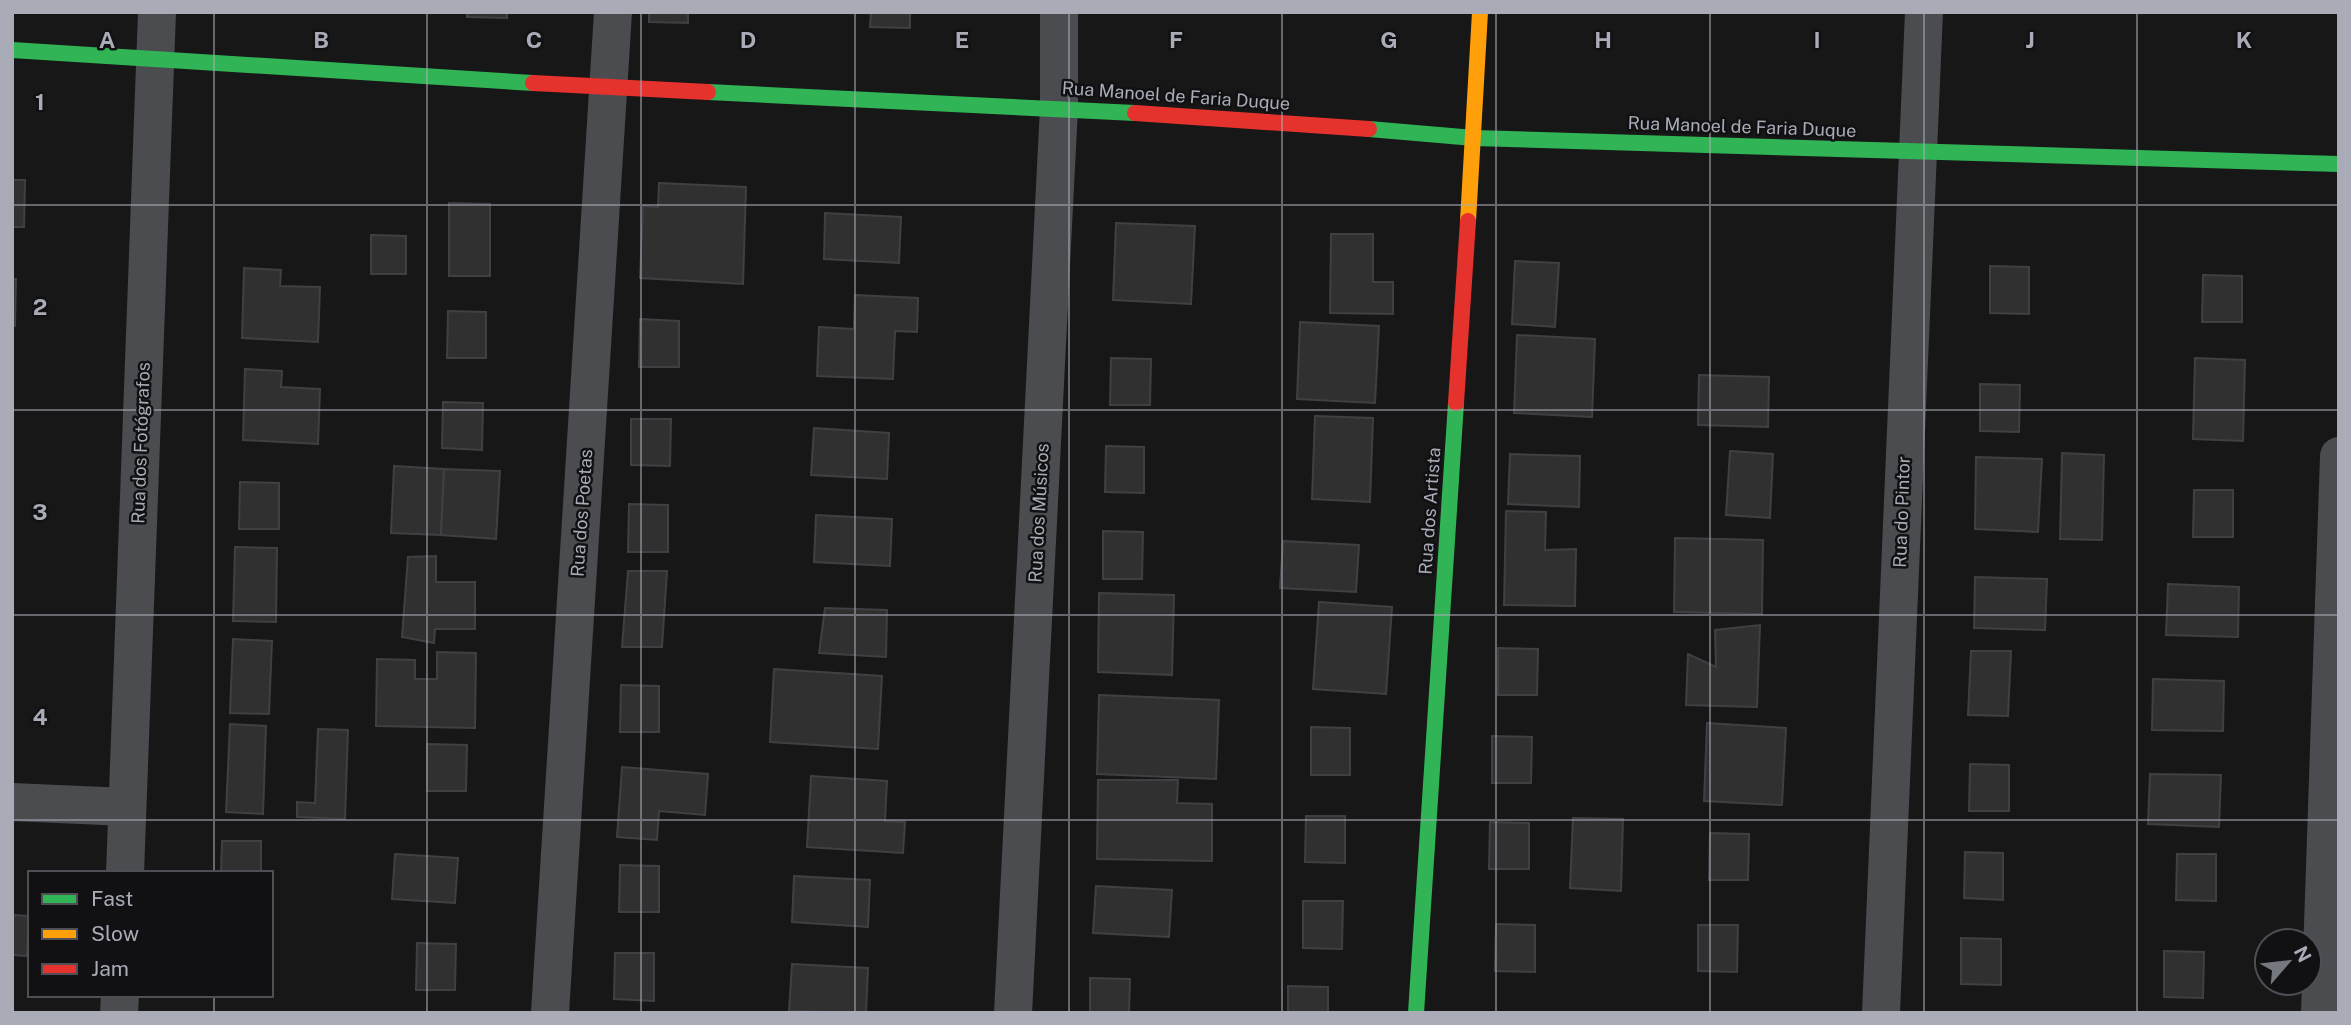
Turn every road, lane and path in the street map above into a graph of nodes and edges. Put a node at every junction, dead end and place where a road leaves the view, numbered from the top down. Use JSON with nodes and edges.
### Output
{"nodes":[{"id":1,"x":157,"y":12,"type":"edge"},
{"id":2,"x":613,"y":12,"type":"edge"},
{"id":3,"x":1059,"y":12,"type":"edge"},
{"id":4,"x":1480,"y":12,"type":"edge"},
{"id":5,"x":1924,"y":12,"type":"edge"},
{"id":6,"x":12,"y":50,"type":"edge"},
{"id":7,"x":155,"y":57,"type":"junction"},
{"id":8,"x":610,"y":87,"type":"junction"},
{"id":9,"x":1059,"y":108,"type":"junction"},
{"id":10,"x":1474,"y":138,"type":"junction"},
{"id":11,"x":1917,"y":151,"type":"junction"},
{"id":12,"x":2339,"y":164,"type":"edge"},
{"id":13,"x":2339,"y":456,"type":"edge"},
{"id":14,"x":12,"y":802,"type":"edge"},
{"id":15,"x":127,"y":807,"type":"junction"},
{"id":16,"x":125,"y":871,"type":"edge"},
{"id":17,"x":2327,"y":991,"type":"edge"},
{"id":18,"x":550,"y":1013,"type":"edge"},
{"id":19,"x":1013,"y":1013,"type":"edge"},
{"id":20,"x":1416,"y":1013,"type":"edge"},
{"id":21,"x":1881,"y":1013,"type":"edge"}],
"edges":[{"from":1,"to":7,"type":"street","name":"Rua dos Fotógrafos"},
{"from":2,"to":8,"type":"street","name":"Rua dos Poetas"},
{"from":3,"to":9,"type":"street","name":"Rua dos Músicos"},
{"from":4,"to":10,"type":"street","name":"Rua dos Artista"},
{"from":5,"to":11,"type":"street","name":"Rua do Pintor"},
{"from":6,"to":7,"type":"street","name":"Rua Manoel de Faria Duque"},
{"from":7,"to":8,"type":"street","name":"Rua Manoel de Faria Duque"},
{"from":7,"to":15,"type":"street","name":"Rua dos Fotógrafos"},
{"from":8,"to":9,"type":"street","name":"Rua Manoel de Faria Duque"},
{"from":8,"to":18,"type":"street","name":"Rua dos Poetas"},
{"from":9,"to":10,"type":"street","name":"Rua Manoel de Faria Duque"},
{"from":9,"to":19,"type":"street","name":"Rua dos Músicos"},
{"from":10,"to":11,"type":"street","name":"Rua Manoel de Faria Duque"},
{"from":10,"to":20,"type":"street","name":"Rua dos Artista"},
{"from":11,"to":12,"type":"street","name":"Rua Manoel de Faria Duque"},
{"from":11,"to":21,"type":"street","name":"Rua do Pintor"},
{"from":13,"to":17,"type":"street"},
{"from":14,"to":15,"type":"street"},
{"from":15,"to":16,"type":"street","name":"Rua dos Fotógrafos"}]}
